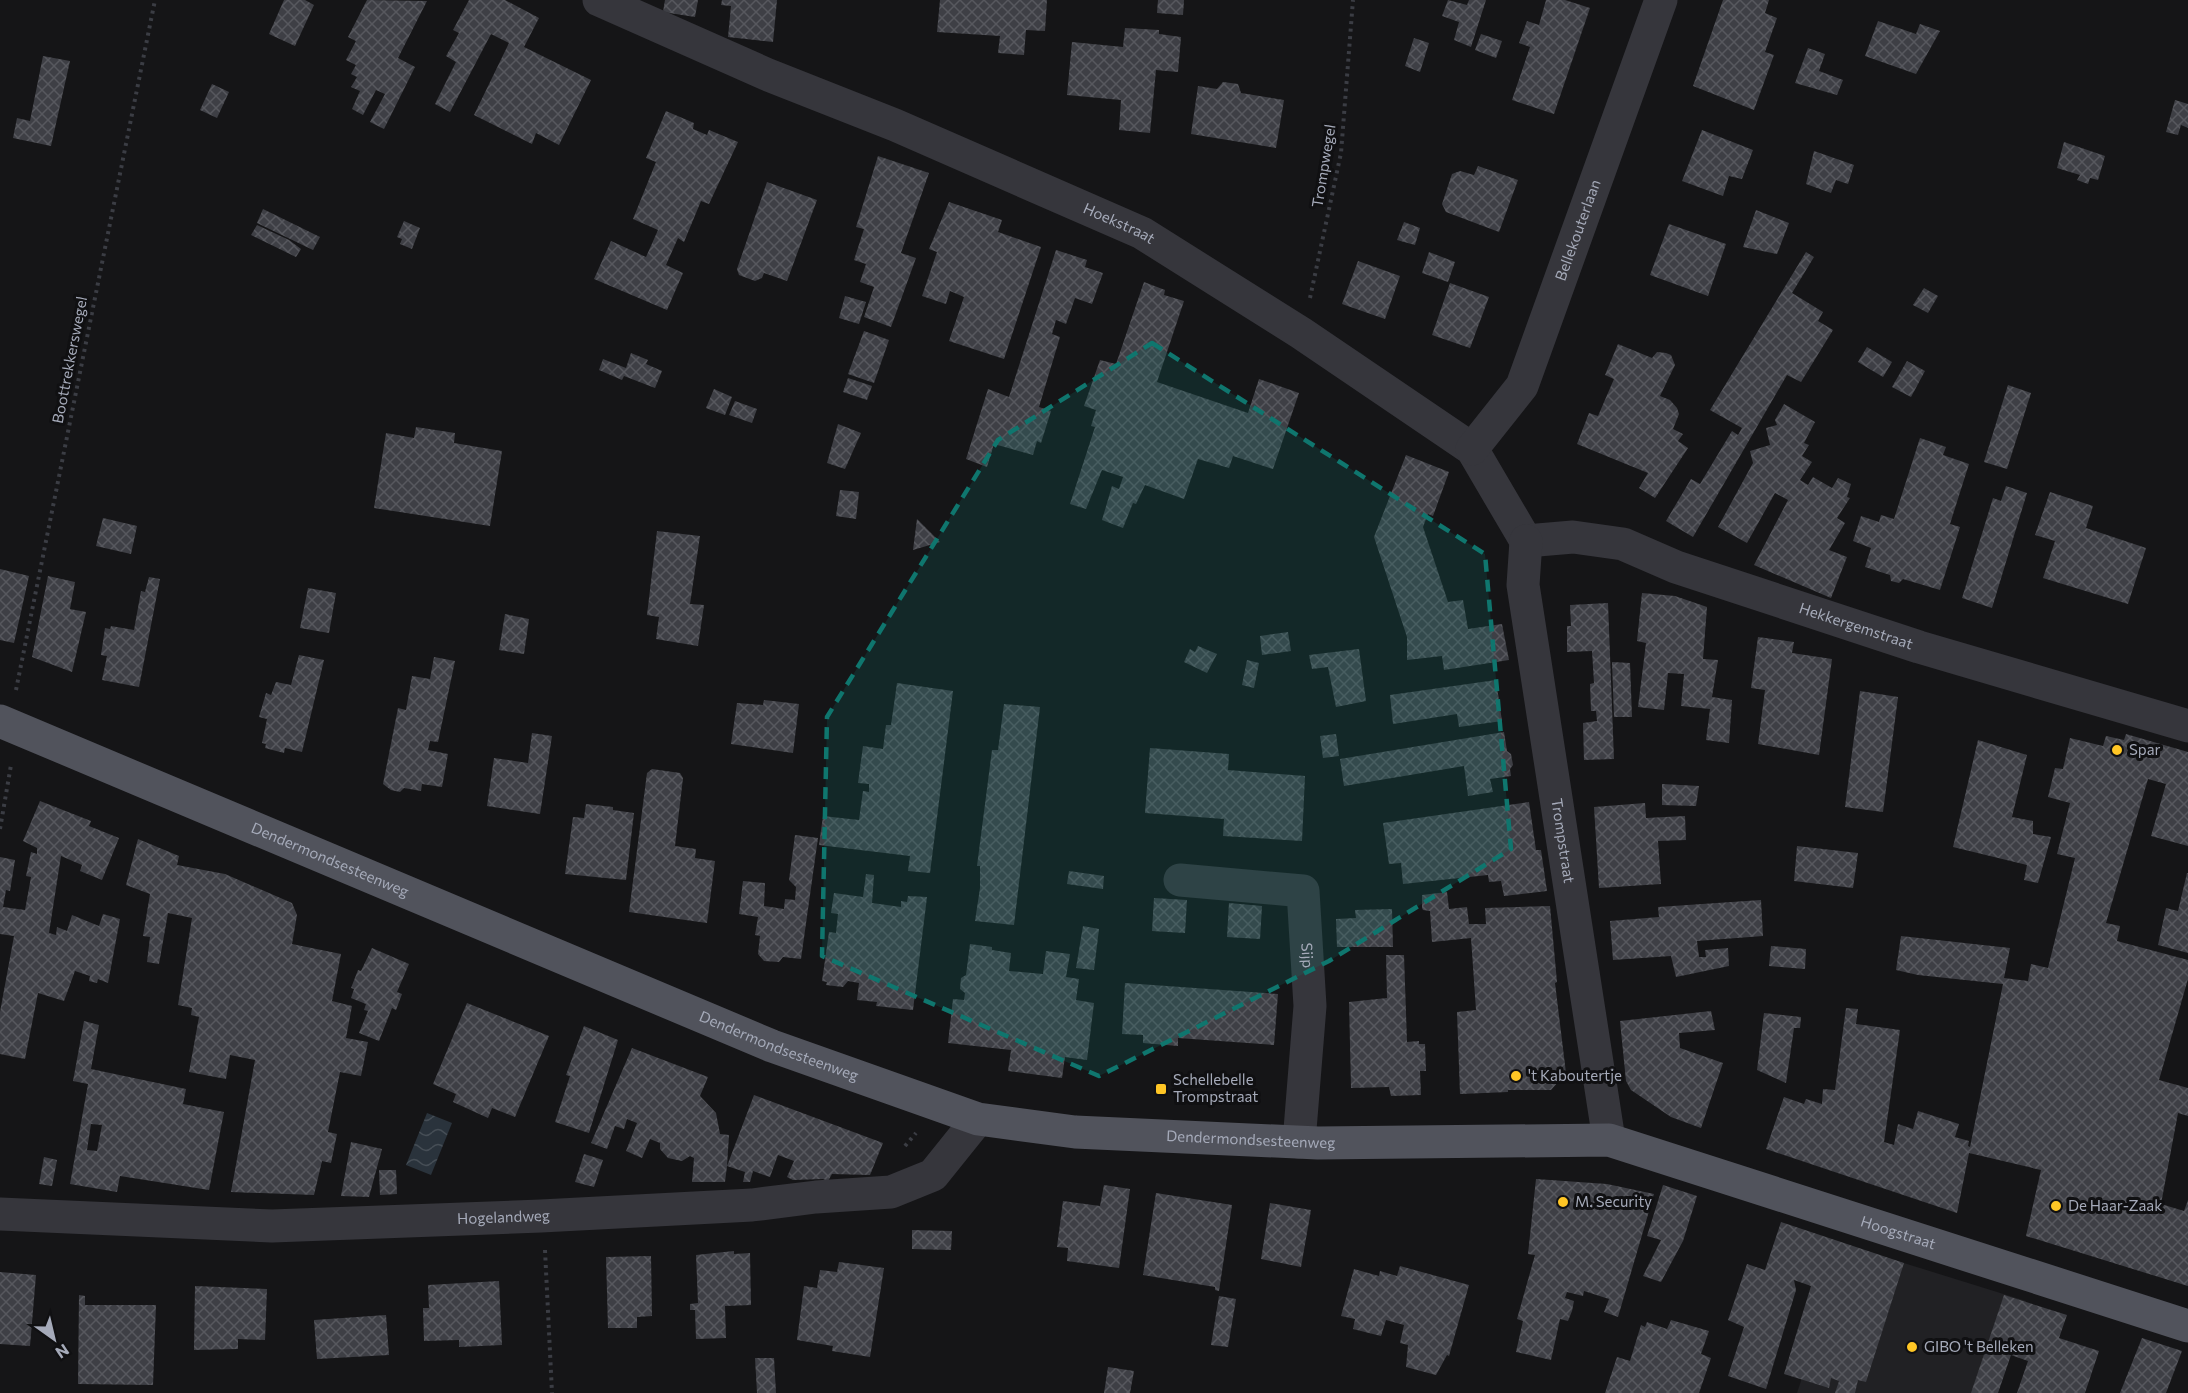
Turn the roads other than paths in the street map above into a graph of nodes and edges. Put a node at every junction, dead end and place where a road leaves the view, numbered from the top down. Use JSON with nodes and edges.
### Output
{"nodes":[{"id":1,"x":599,"y":0,"type":"edge"},
{"id":2,"x":1661,"y":0,"type":"edge"},
{"id":3,"x":636,"y":9,"type":"edge"},
{"id":4,"x":1472,"y":449,"type":"junction"},
{"id":5,"x":1526,"y":541,"type":"junction"},
{"id":6,"x":8,"y":724,"type":"edge"},
{"id":7,"x":2188,"y":726,"type":"edge"},
{"id":8,"x":1180,"y":880,"type":"dead end"},
{"id":9,"x":978,"y":1119,"type":"junction"},
{"id":10,"x":1609,"y":1140,"type":"junction"},
{"id":11,"x":1299,"y":1142,"type":"junction"},
{"id":12,"x":0,"y":1214,"type":"edge"},
{"id":13,"x":2188,"y":1326,"type":"edge"}],
"edges":[{"from":1,"to":3,"type":"street","name":"Hoekstraat"},
{"from":2,"to":4,"type":"street","name":"Bellekouterlaan"},
{"from":3,"to":4,"type":"street","name":"Hoekstraat"},
{"from":4,"to":5,"type":"street","name":"Hoekstraat"},
{"from":5,"to":7,"type":"street","name":"Hekkergemstraat"},
{"from":5,"to":10,"type":"street","name":"Trompstraat"},
{"from":6,"to":9,"type":"main road","name":"Dendermondsesteenweg"},
{"from":8,"to":11,"type":"street","name":"Sijp"},
{"from":9,"to":11,"type":"main road","name":"Dendermondsesteenweg"},
{"from":9,"to":12,"type":"street","name":"Hogelandweg"},
{"from":10,"to":11,"type":"main road","name":"Dendermondsesteenweg"},
{"from":10,"to":13,"type":"main road","name":"Hoogstraat"}]}
